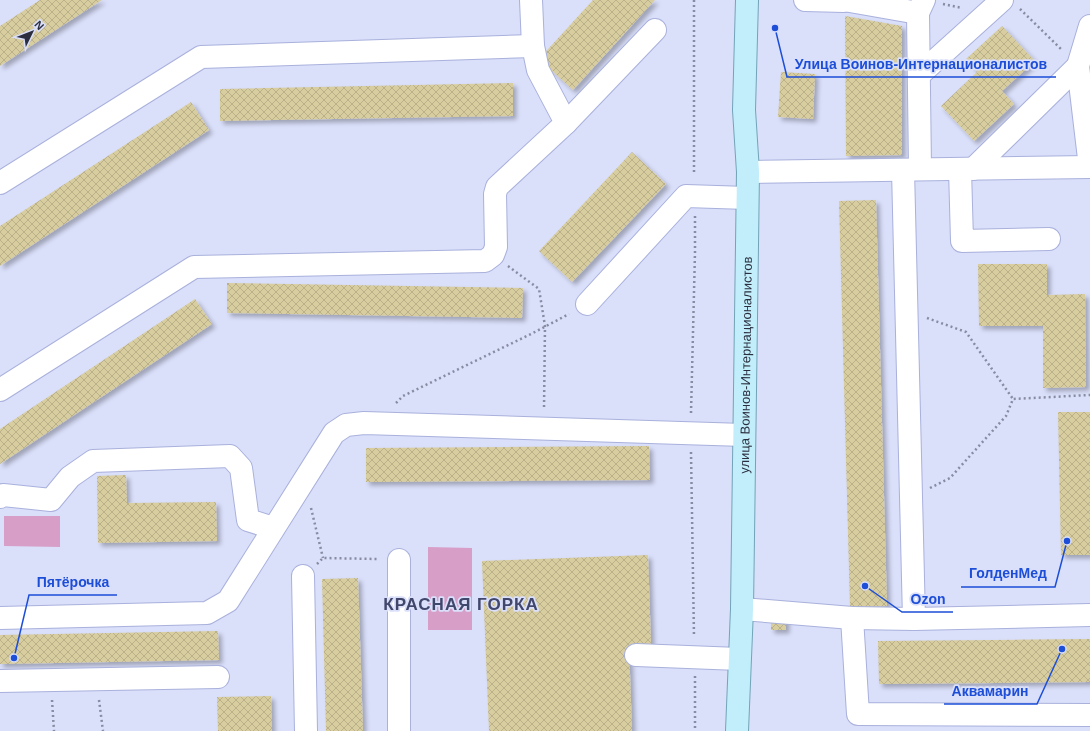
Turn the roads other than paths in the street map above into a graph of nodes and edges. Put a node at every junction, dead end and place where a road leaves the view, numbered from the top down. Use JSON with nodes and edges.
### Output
{"nodes":[{"id":1,"x":531,"y":0,"type":"edge"},
{"id":2,"x":747,"y":0,"type":"edge"},
{"id":3,"x":804,"y":0,"type":"edge"},
{"id":4,"x":844,"y":0,"type":"edge"},
{"id":5,"x":921,"y":5,"type":"edge"},
{"id":6,"x":1002,"y":6,"type":"edge"},
{"id":7,"x":1090,"y":26,"type":"edge"},
{"id":8,"x":654,"y":30,"type":"dead end"},
{"id":9,"x":533,"y":46,"type":"junction"},
{"id":10,"x":1078,"y":66,"type":"junction"},
{"id":11,"x":919,"y":76,"type":"junction"},
{"id":12,"x":566,"y":123,"type":"junction"},
{"id":13,"x":1090,"y":167,"type":"edge"},
{"id":14,"x":911,"y":169,"type":"junction"},
{"id":15,"x":966,"y":169,"type":"junction"},
{"id":16,"x":748,"y":172,"type":"junction"},
{"id":17,"x":0,"y":183,"type":"edge"},
{"id":18,"x":747,"y":198,"type":"junction"},
{"id":19,"x":1049,"y":239,"type":"dead end"},
{"id":20,"x":587,"y":304,"type":"road end"},
{"id":21,"x":0,"y":390,"type":"edge"},
{"id":22,"x":744,"y":435,"type":"junction"},
{"id":23,"x":0,"y":497,"type":"edge"},
{"id":24,"x":273,"y":528,"type":"junction"},
{"id":25,"x":399,"y":560,"type":"road end"},
{"id":26,"x":303,"y":576,"type":"road end"},
{"id":27,"x":742,"y":609,"type":"junction"},
{"id":28,"x":1090,"y":615,"type":"edge"},
{"id":29,"x":0,"y":618,"type":"edge"},
{"id":30,"x":852,"y":618,"type":"junction"},
{"id":31,"x":914,"y":619,"type":"junction"},
{"id":32,"x":636,"y":655,"type":"dead end"},
{"id":33,"x":739,"y":659,"type":"junction"},
{"id":34,"x":218,"y":677,"type":"dead end"},
{"id":35,"x":0,"y":681,"type":"edge"},
{"id":36,"x":1090,"y":715,"type":"edge"},
{"id":37,"x":306,"y":731,"type":"edge"},
{"id":38,"x":399,"y":731,"type":"edge"},
{"id":39,"x":736,"y":731,"type":"edge"}],
"edges":[{"from":1,"to":9,"type":"lane"},
{"from":2,"to":16,"type":"main road","name":"улица Воинов-Интернационалистов"},
{"from":3,"to":4,"type":"lane"},
{"from":4,"to":5,"type":"lane"},
{"from":5,"to":11,"type":"lane"},
{"from":6,"to":11,"type":"lane"},
{"from":7,"to":10,"type":"lane"},
{"from":8,"to":12,"type":"lane"},
{"from":9,"to":12,"type":"lane"},
{"from":9,"to":17,"type":"lane"},
{"from":10,"to":13,"type":"lane"},
{"from":10,"to":15,"type":"lane"},
{"from":11,"to":14,"type":"lane"},
{"from":12,"to":21,"type":"lane"},
{"from":13,"to":15,"type":"lane"},
{"from":14,"to":15,"type":"lane"},
{"from":14,"to":16,"type":"lane"},
{"from":14,"to":31,"type":"lane"},
{"from":15,"to":19,"type":"lane"},
{"from":16,"to":18,"type":"main road","name":"улица Воинов-Интернационалистов"},
{"from":18,"to":20,"type":"lane"},
{"from":18,"to":22,"type":"main road","name":"улица Воинов-Интернационалистов"},
{"from":22,"to":24,"type":"lane"},
{"from":22,"to":27,"type":"main road","name":"улица Воинов-Интернационалистов"},
{"from":23,"to":24,"type":"lane"},
{"from":24,"to":29,"type":"lane"},
{"from":25,"to":38,"type":"lane"},
{"from":26,"to":37,"type":"lane"},
{"from":27,"to":30,"type":"lane"},
{"from":27,"to":33,"type":"main road","name":"улица Воинов-Интернационалистов"},
{"from":28,"to":31,"type":"lane"},
{"from":30,"to":31,"type":"lane"},
{"from":30,"to":36,"type":"lane"},
{"from":32,"to":33,"type":"lane"},
{"from":33,"to":39,"type":"main road","name":"улица Воинов-Интернационалистов"},
{"from":34,"to":35,"type":"lane"}]}
